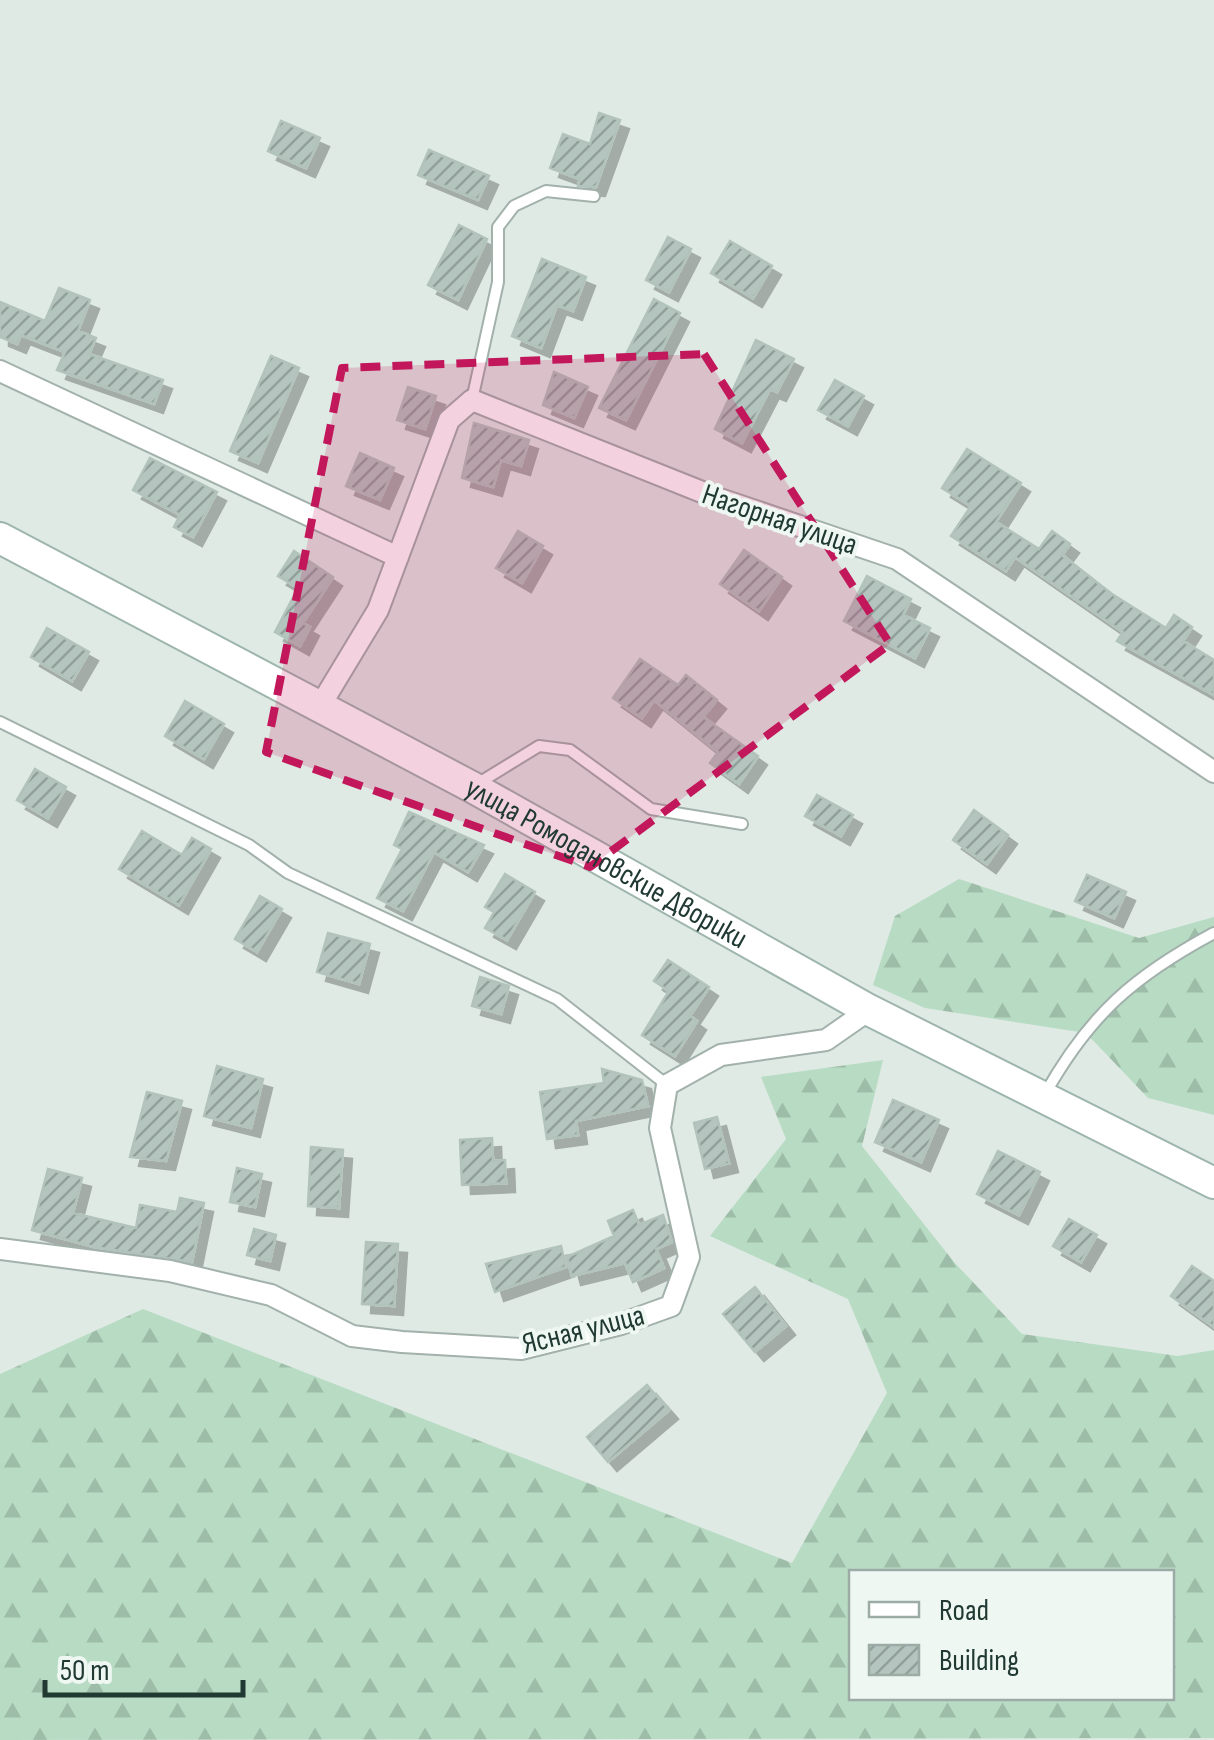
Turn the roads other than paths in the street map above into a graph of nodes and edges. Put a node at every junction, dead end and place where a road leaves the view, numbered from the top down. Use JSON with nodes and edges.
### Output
{"nodes":[{"id":1,"x":594,"y":196,"type":"dead end"},
{"id":2,"x":0,"y":371,"type":"edge"},
{"id":3,"x":472,"y":400,"type":"junction"},
{"id":4,"x":0,"y":538,"type":"edge"},
{"id":5,"x":398,"y":557,"type":"junction"},
{"id":6,"x":320,"y":706,"type":"junction"},
{"id":7,"x":0,"y":722,"type":"edge"},
{"id":8,"x":1214,"y":772,"type":"edge"},
{"id":9,"x":472,"y":788,"type":"junction"},
{"id":10,"x":742,"y":824,"type":"dead end"},
{"id":11,"x":1214,"y":932,"type":"edge"},
{"id":12,"x":868,"y":1010,"type":"junction"},
{"id":13,"x":667,"y":1085,"type":"junction"},
{"id":14,"x":1044,"y":1095,"type":"junction"},
{"id":15,"x":1214,"y":1183,"type":"edge"},
{"id":16,"x":0,"y":1249,"type":"edge"}],
"edges":[{"from":1,"to":3,"type":"lane"},
{"from":2,"to":5,"type":"street"},
{"from":3,"to":5,"type":"street"},
{"from":3,"to":8,"type":"street","name":"Нагорная улица"},
{"from":4,"to":6,"type":"street","name":"улица Ромодановские Дворики"},
{"from":5,"to":6,"type":"street"},
{"from":6,"to":9,"type":"street","name":"улица Ромодановские Дворики"},
{"from":7,"to":13,"type":"lane"},
{"from":9,"to":10,"type":"lane"},
{"from":9,"to":12,"type":"street","name":"улица Ромодановские Дворики"},
{"from":11,"to":14,"type":"lane"},
{"from":12,"to":13,"type":"street"},
{"from":12,"to":14,"type":"street","name":"улица Ромодановские Дворики"},
{"from":13,"to":16,"type":"street","name":"Ясная улица"},
{"from":14,"to":15,"type":"street","name":"улица Ромодановские Дворики"}]}
